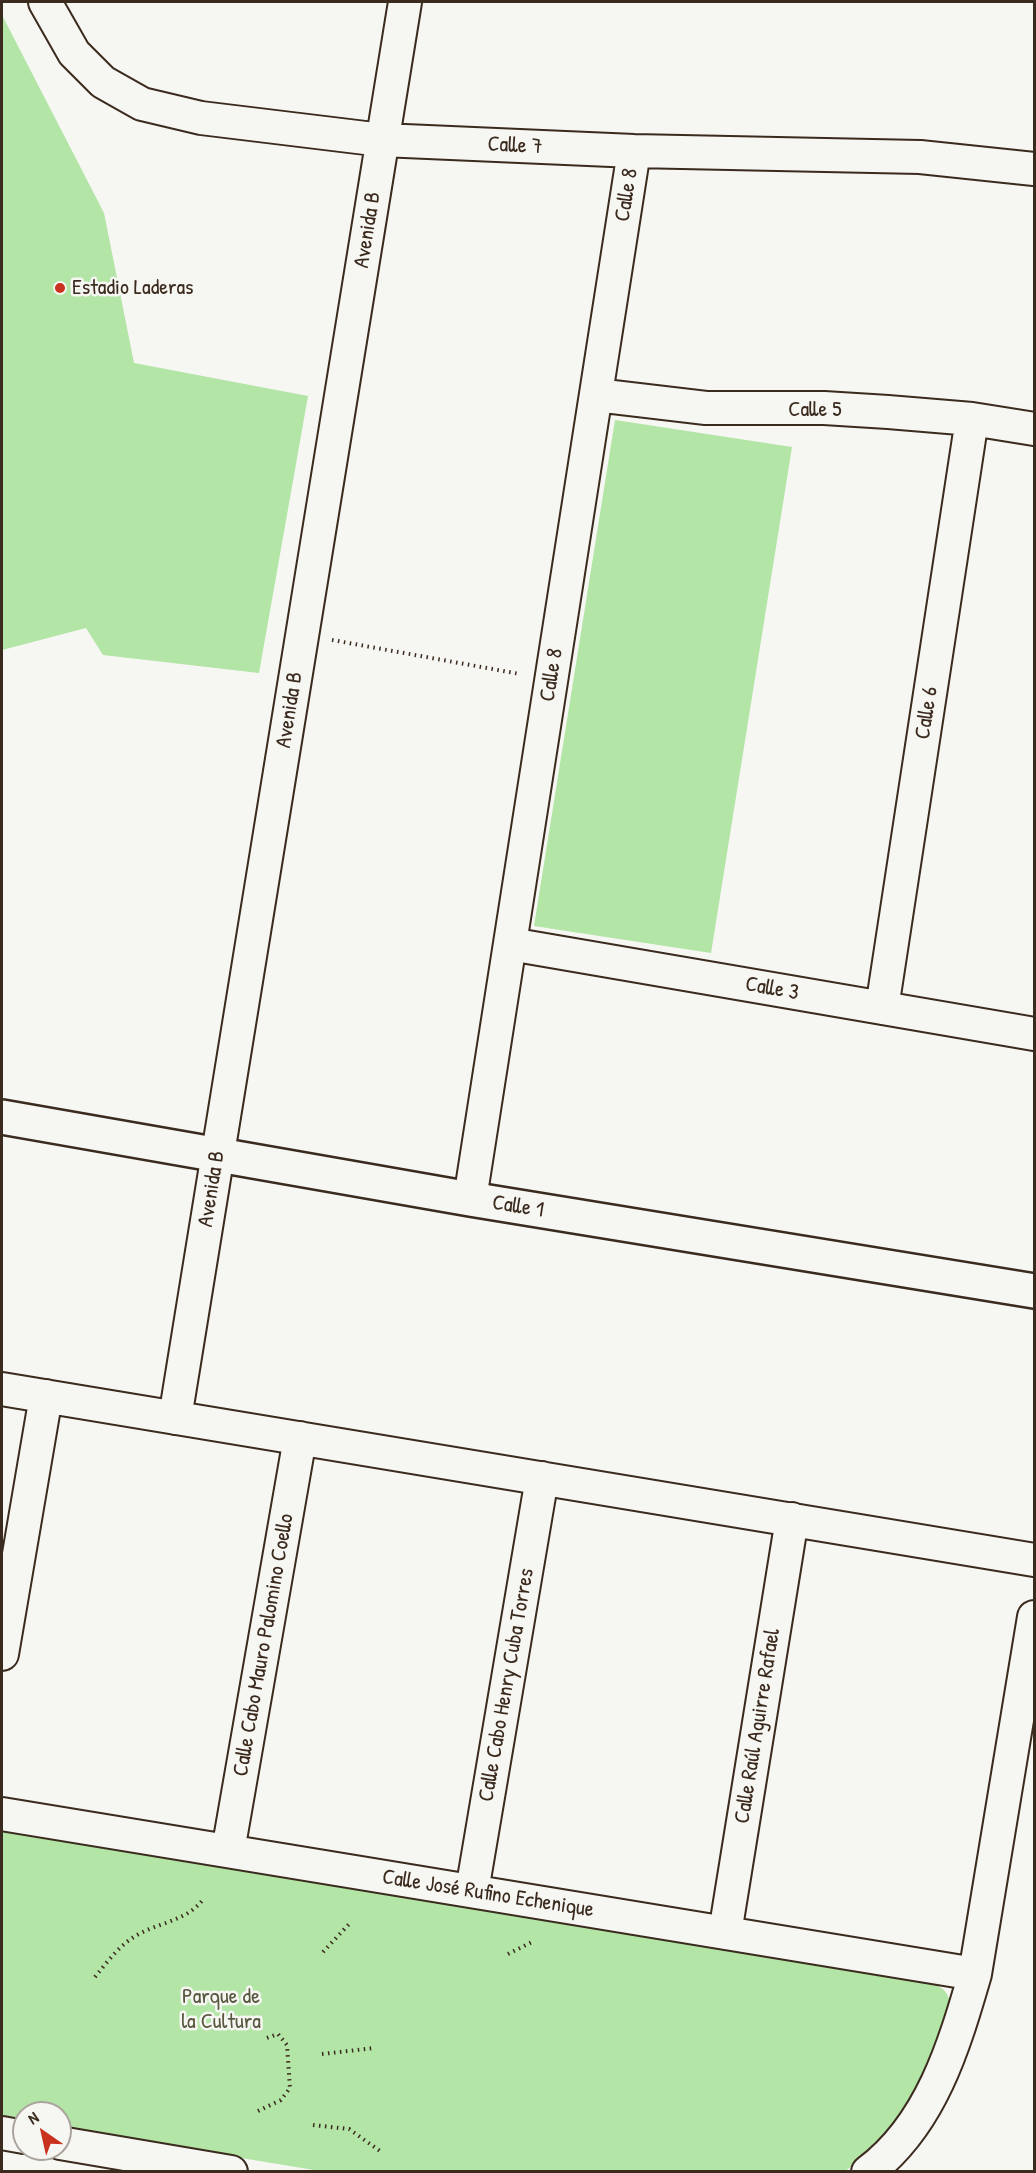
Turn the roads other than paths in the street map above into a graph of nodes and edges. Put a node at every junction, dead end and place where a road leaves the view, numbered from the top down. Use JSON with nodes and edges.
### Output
{"nodes":[{"id":1,"x":45,"y":2,"type":"edge"},
{"id":2,"x":405,"y":2,"type":"edge"},
{"id":3,"x":382,"y":140,"type":"junction"},
{"id":4,"x":634,"y":151,"type":"junction"},
{"id":5,"x":1035,"y":169,"type":"edge"},
{"id":6,"x":596,"y":396,"type":"junction"},
{"id":7,"x":972,"y":419,"type":"junction"},
{"id":8,"x":1035,"y":429,"type":"edge"},
{"id":9,"x":510,"y":944,"type":"junction"},
{"id":10,"x":882,"y":1008,"type":"junction"},
{"id":11,"x":1035,"y":1034,"type":"edge"},
{"id":12,"x":2,"y":1118,"type":"edge"},
{"id":13,"x":218,"y":1155,"type":"junction"},
{"id":14,"x":470,"y":1199,"type":"junction"},
{"id":15,"x":1035,"y":1291,"type":"edge"},
{"id":16,"x":2,"y":1389,"type":"edge"},
{"id":17,"x":46,"y":1396,"type":"junction"},
{"id":18,"x":175,"y":1418,"type":"junction"},
{"id":19,"x":300,"y":1438,"type":"junction"},
{"id":20,"x":543,"y":1478,"type":"junction"},
{"id":21,"x":792,"y":1520,"type":"junction"},
{"id":22,"x":1035,"y":1560,"type":"edge"},
{"id":23,"x":6,"y":1597,"type":"edge"},
{"id":24,"x":1035,"y":1617,"type":"edge"},
{"id":25,"x":2,"y":1654,"type":"edge"},
{"id":26,"x":2,"y":1814,"type":"edge"},
{"id":27,"x":228,"y":1851,"type":"junction"},
{"id":28,"x":472,"y":1891,"type":"junction"},
{"id":29,"x":725,"y":1933,"type":"junction"},
{"id":30,"x":975,"y":1974,"type":"junction"},
{"id":31,"x":72,"y":2145,"type":"edge"},
{"id":32,"x":885,"y":2167,"type":"edge"},
{"id":33,"x":231,"y":2172,"type":"edge"}],
"edges":[{"from":1,"to":3,"type":"street","name":"Calle 7"},
{"from":2,"to":3,"type":"street","name":"Avenida B"},
{"from":3,"to":4,"type":"street","name":"Calle 7"},
{"from":3,"to":13,"type":"street","name":"Avenida B"},
{"from":4,"to":5,"type":"street","name":"Calle 7"},
{"from":4,"to":6,"type":"street","name":"Calle 8"},
{"from":6,"to":7,"type":"street","name":"Calle 5"},
{"from":6,"to":9,"type":"street","name":"Calle 8"},
{"from":7,"to":8,"type":"street","name":"Calle 5"},
{"from":7,"to":10,"type":"street","name":"Calle 6"},
{"from":9,"to":10,"type":"street","name":"Calle 3"},
{"from":9,"to":14,"type":"street","name":"Calle 8"},
{"from":10,"to":11,"type":"street","name":"Calle 3"},
{"from":12,"to":13,"type":"street","name":"Calle 1"},
{"from":13,"to":14,"type":"street","name":"Calle 1"},
{"from":13,"to":18,"type":"street","name":"Avenida B"},
{"from":14,"to":15,"type":"street","name":"Calle 1"},
{"from":16,"to":17,"type":"street"},
{"from":17,"to":18,"type":"street"},
{"from":17,"to":23,"type":"street"},
{"from":18,"to":19,"type":"street"},
{"from":19,"to":20,"type":"street"},
{"from":19,"to":27,"type":"street","name":"Calle Cabo Mauro Palomino Coello"},
{"from":20,"to":21,"type":"street"},
{"from":20,"to":28,"type":"street","name":"Calle Cabo Henry Cuba Torres"},
{"from":21,"to":22,"type":"street"},
{"from":21,"to":29,"type":"street","name":"Calle Raúl Aguirre Rafael"},
{"from":23,"to":25,"type":"street"},
{"from":24,"to":30,"type":"street"},
{"from":26,"to":27,"type":"street","name":"Calle José Rufino Echenique"},
{"from":27,"to":28,"type":"street","name":"Calle José Rufino Echenique"},
{"from":28,"to":29,"type":"street","name":"Calle José Rufino Echenique"},
{"from":29,"to":30,"type":"street","name":"Calle José Rufino Echenique"},
{"from":30,"to":32,"type":"street"},
{"from":31,"to":33,"type":"street"}]}
